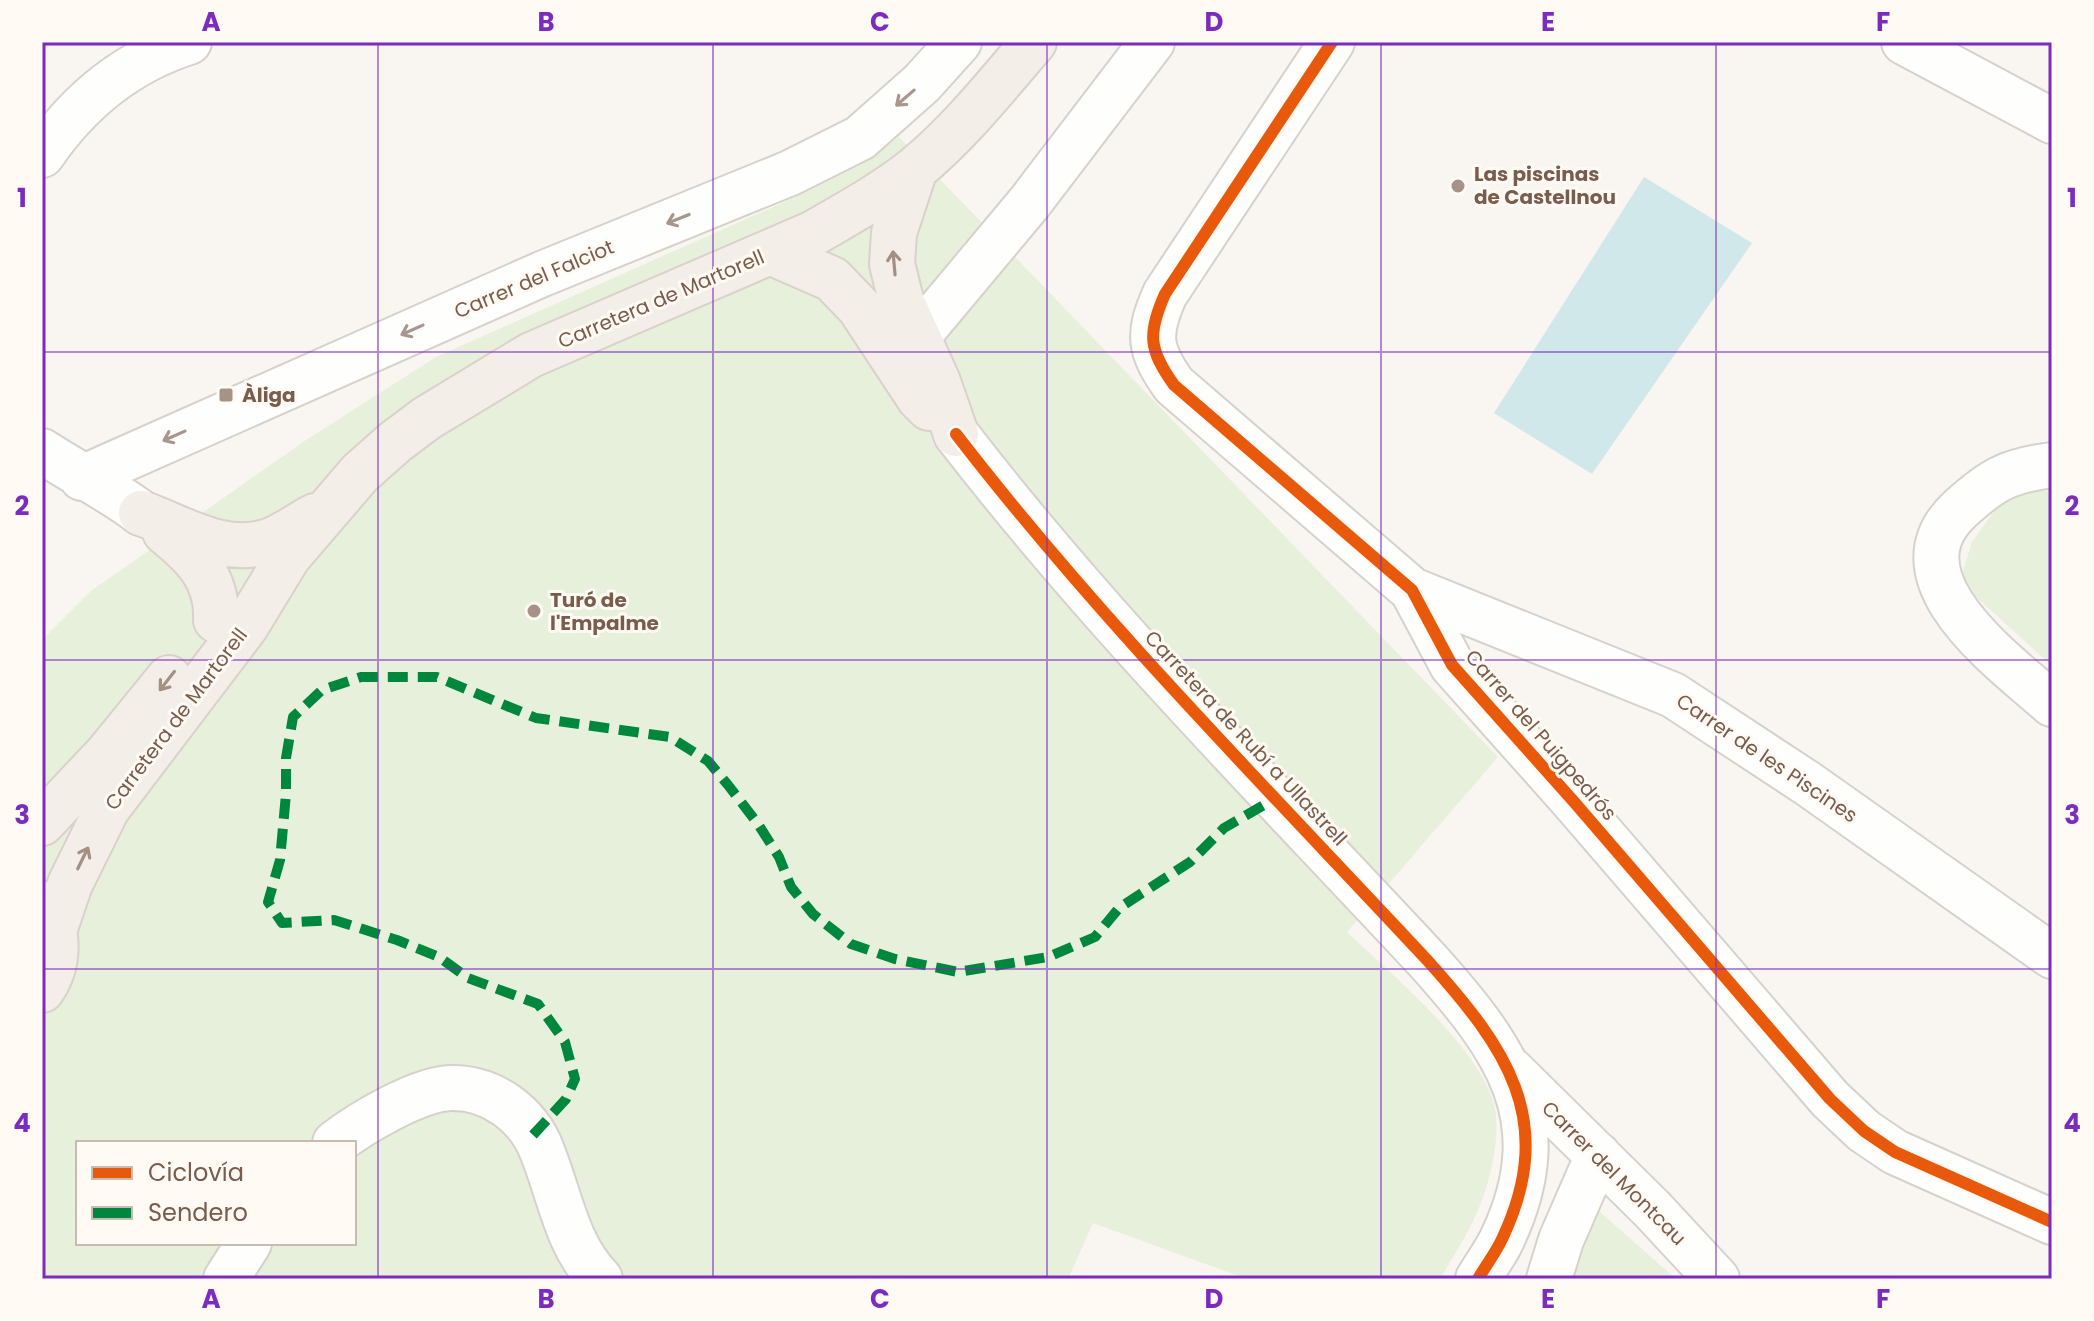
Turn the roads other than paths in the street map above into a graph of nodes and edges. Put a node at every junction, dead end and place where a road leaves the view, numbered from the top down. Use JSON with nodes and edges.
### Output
{"nodes":[{"id":1,"x":189,"y":42,"type":"edge"},
{"id":2,"x":959,"y":42,"type":"edge"},
{"id":3,"x":1034,"y":42,"type":"edge"},
{"id":4,"x":1152,"y":42,"type":"edge"},
{"id":5,"x":1332,"y":42,"type":"edge"},
{"id":6,"x":1904,"y":42,"type":"edge"},
{"id":7,"x":2052,"y":121,"type":"edge"},
{"id":8,"x":42,"y":155,"type":"edge"},
{"id":9,"x":915,"y":169,"type":"junction"},
{"id":10,"x":770,"y":252,"type":"junction"},
{"id":11,"x":905,"y":346,"type":"junction"},
{"id":12,"x":956,"y":434,"type":"joint"},
{"id":13,"x":42,"y":451,"type":"edge"},
{"id":14,"x":2052,"y":465,"type":"edge"},
{"id":15,"x":82,"y":478,"type":"junction"},
{"id":16,"x":328,"y":509,"type":"junction"},
{"id":17,"x":141,"y":513,"type":"junction"},
{"id":18,"x":288,"y":557,"type":"junction"},
{"id":19,"x":1412,"y":590,"type":"junction"},
{"id":20,"x":216,"y":620,"type":"junction"},
{"id":21,"x":2052,"y":704,"type":"edge"},
{"id":22,"x":42,"y":823,"type":"edge"},
{"id":23,"x":48,"y":916,"type":"edge"},
{"id":24,"x":2052,"y":956,"type":"edge"},
{"id":25,"x":42,"y":990,"type":"edge"},
{"id":26,"x":1509,"y":1068,"type":"junction"},
{"id":27,"x":338,"y":1141,"type":"edge"},
{"id":28,"x":1598,"y":1155,"type":"junction"},
{"id":29,"x":2052,"y":1222,"type":"edge"},
{"id":30,"x":248,"y":1245,"type":"edge"},
{"id":31,"x":226,"y":1279,"type":"edge"},
{"id":32,"x":600,"y":1279,"type":"edge"},
{"id":33,"x":1478,"y":1279,"type":"edge"},
{"id":34,"x":1549,"y":1279,"type":"edge"},
{"id":35,"x":1717,"y":1279,"type":"edge"}],
"edges":[{"from":1,"to":8,"type":"street"},
{"from":2,"to":15,"type":"street","name":"Carrer del Falciot","one_way":true},
{"from":3,"to":9,"type":"main road","name":"Carretera de Martorell"},
{"from":4,"to":11,"type":"street"},
{"from":5,"to":19,"type":"street","name":"Carrer del Puigpedrós"},
{"from":6,"to":7,"type":"street"},
{"from":9,"to":10,"type":"main road","name":"Carretera de Martorell"},
{"from":11,"to":9,"type":"main road","one_way":true},
{"from":10,"to":11,"type":"main road"},
{"from":10,"to":16,"type":"main road","name":"Carretera de Martorell"},
{"from":11,"to":12,"type":"main road"},
{"from":12,"to":26,"type":"street","name":"Carretera de Rubí a Ullastrell"},
{"from":13,"to":15,"type":"street"},
{"from":14,"to":21,"type":"street"},
{"from":15,"to":17,"type":"street"},
{"from":16,"to":17,"type":"main road"},
{"from":16,"to":18,"type":"main road","name":"Carretera de Martorell"},
{"from":17,"to":20,"type":"main road"},
{"from":18,"to":20,"type":"main road","name":"Carretera de Martorell"},
{"from":23,"to":18,"type":"main road","name":"Carretera de Martorell","one_way":true},
{"from":19,"to":24,"type":"street","name":"Carrer de les Piscines"},
{"from":19,"to":29,"type":"street","name":"Carrer del Puigpedrós"},
{"from":20,"to":22,"type":"main road","name":"Carretera de Martorell","one_way":true},
{"from":23,"to":25,"type":"main road","name":"Carretera de Martorell"},
{"from":26,"to":28,"type":"street","name":"Carrer del Montcau"},
{"from":26,"to":33,"type":"street"},
{"from":27,"to":32,"type":"street"},
{"from":28,"to":34,"type":"street"},
{"from":28,"to":35,"type":"street","name":"Carrer del Montcau"},
{"from":30,"to":31,"type":"street"}]}
